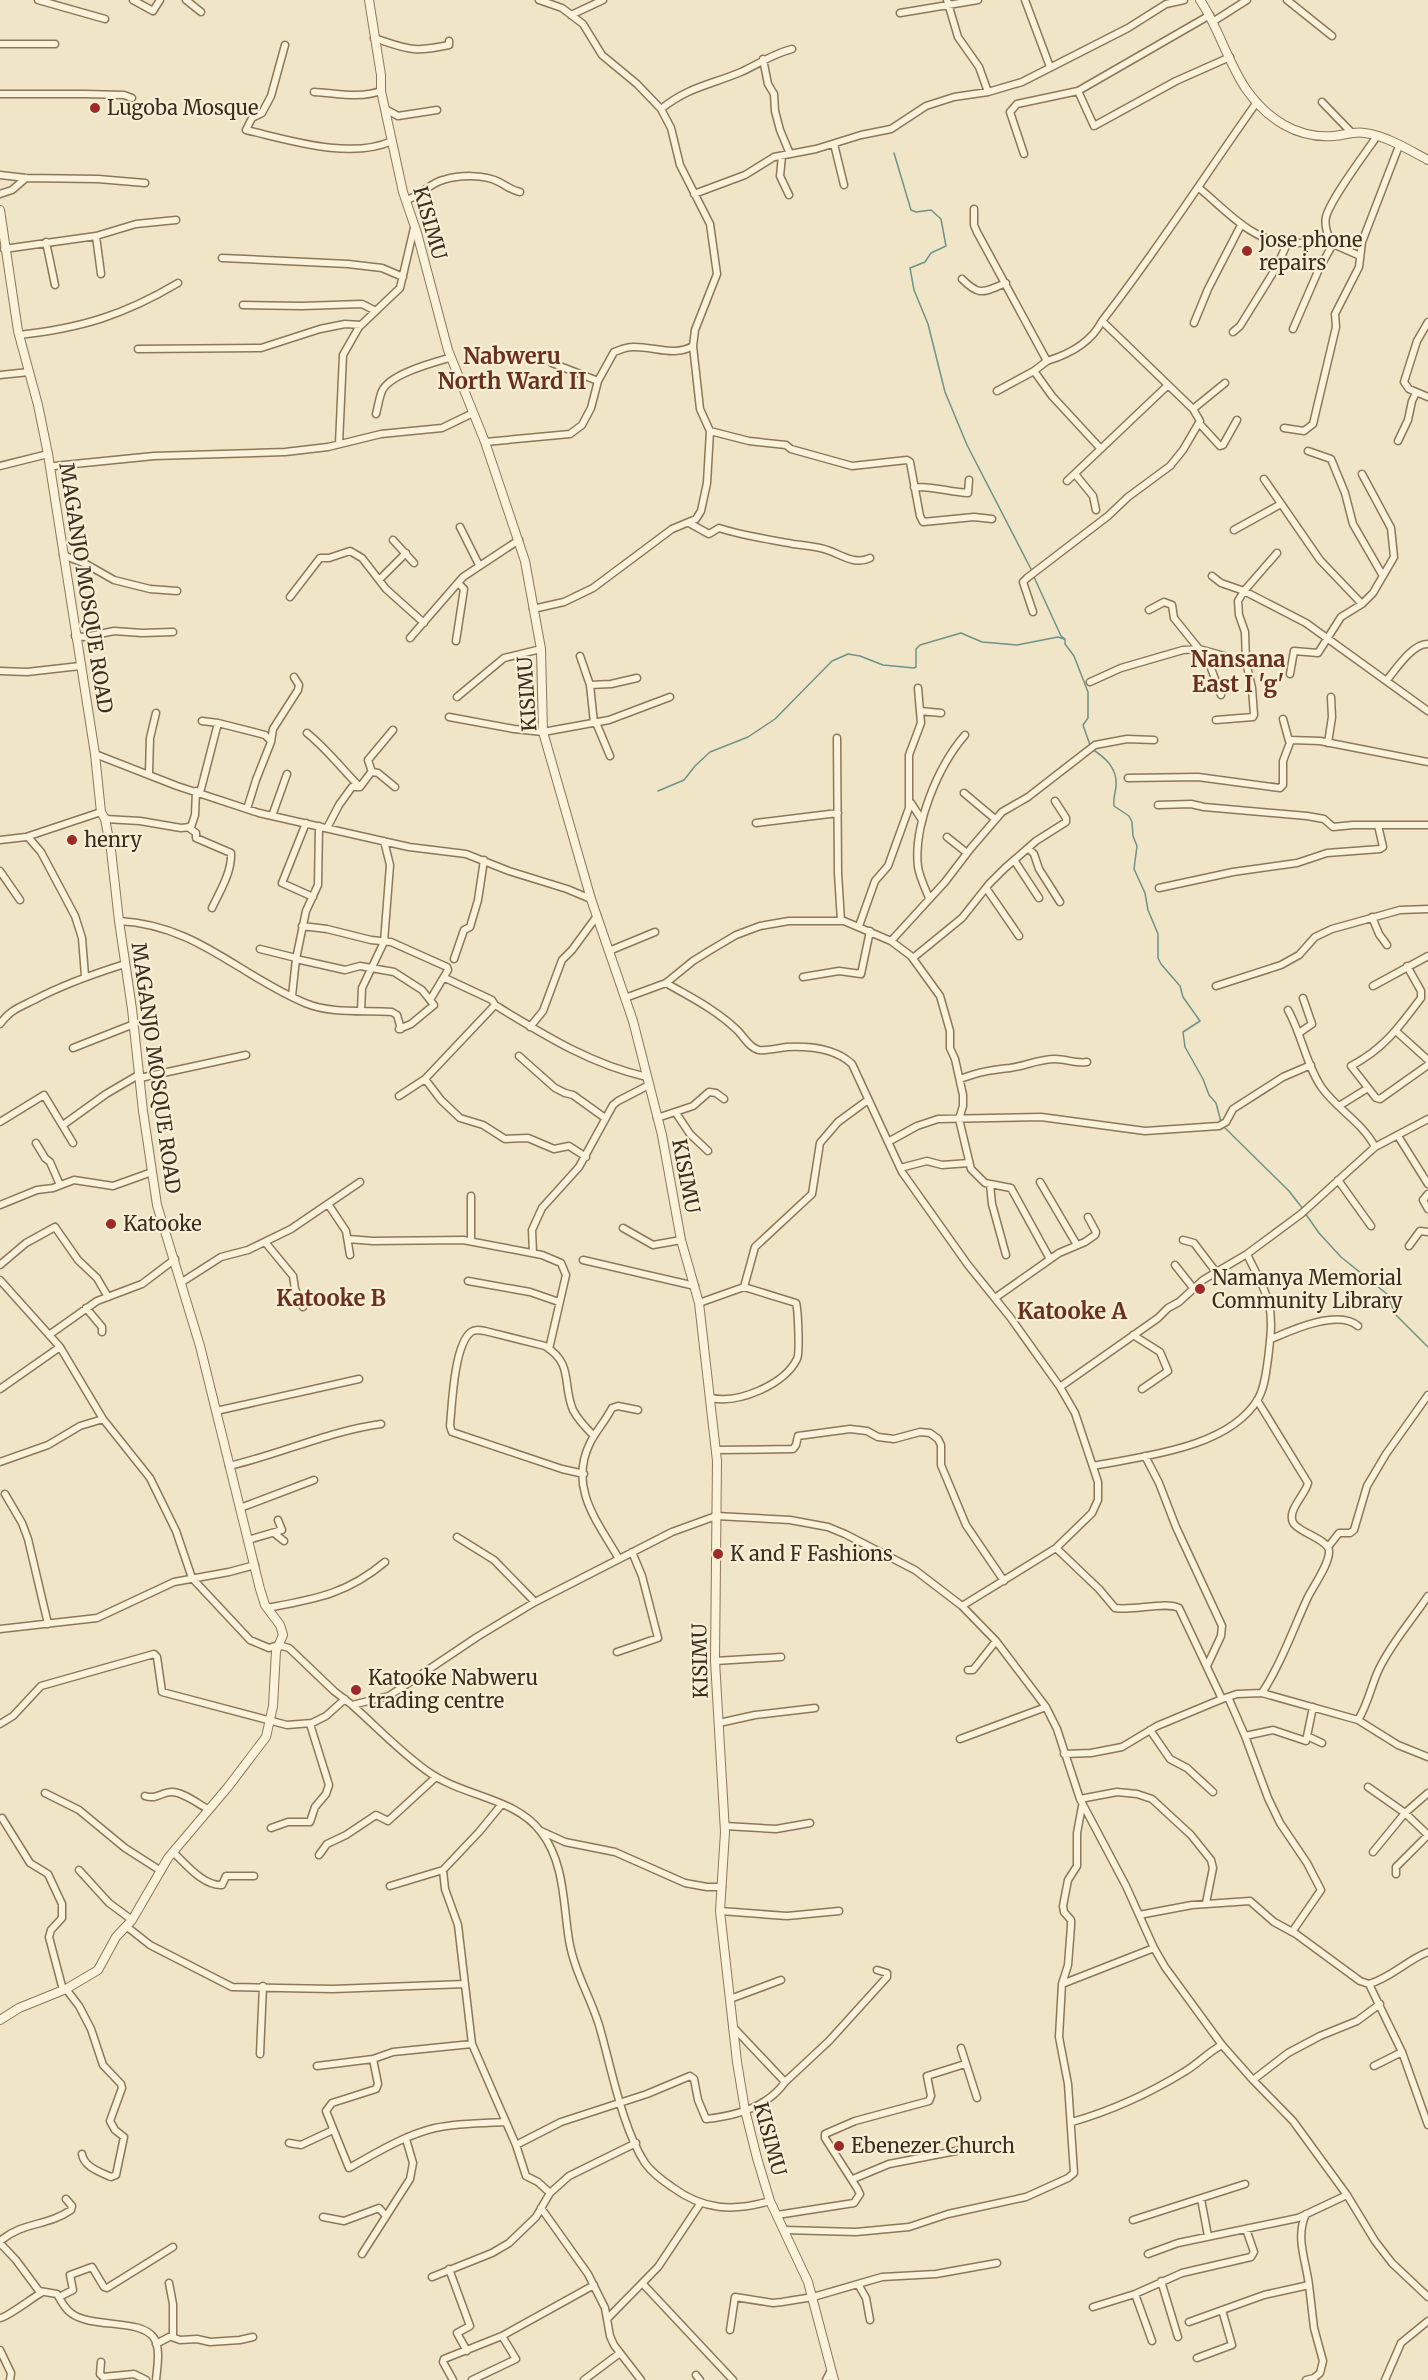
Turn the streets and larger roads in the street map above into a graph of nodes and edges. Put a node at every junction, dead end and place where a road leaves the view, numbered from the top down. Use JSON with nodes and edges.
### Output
{"nodes":[{"id":1,"x":38,"y":0,"type":"edge"},
{"id":2,"x":133,"y":0,"type":"edge"},
{"id":3,"x":160,"y":0,"type":"edge"},
{"id":4,"x":186,"y":0,"type":"edge"},
{"id":5,"x":369,"y":0,"type":"edge"},
{"id":6,"x":539,"y":0,"type":"edge"},
{"id":7,"x":603,"y":0,"type":"edge"},
{"id":8,"x":978,"y":0,"type":"edge"},
{"id":9,"x":1025,"y":0,"type":"edge"},
{"id":10,"x":1184,"y":0,"type":"edge"},
{"id":11,"x":1200,"y":0,"type":"edge"},
{"id":12,"x":1247,"y":0,"type":"edge"},
{"id":13,"x":1287,"y":0,"type":"edge"},
{"id":14,"x":948,"y":2,"type":"edge"},
{"id":15,"x":201,"y":12,"type":"dead end"},
{"id":16,"x":900,"y":13,"type":"dead end"},
{"id":17,"x":571,"y":15,"type":"junction"},
{"id":18,"x":1212,"y":18,"type":"junction"},
{"id":19,"x":105,"y":19,"type":"dead end"},
{"id":20,"x":1332,"y":36,"type":"dead end"},
{"id":21,"x":374,"y":38,"type":"junction"},
{"id":22,"x":448,"y":41,"type":"dead end"},
{"id":23,"x":0,"y":44,"type":"edge"},
{"id":24,"x":55,"y":44,"type":"dead end"},
{"id":25,"x":285,"y":45,"type":"dead end"},
{"id":26,"x":792,"y":49,"type":"dead end"},
{"id":27,"x":1230,"y":57,"type":"junction"},
{"id":28,"x":762,"y":59,"type":"junction"},
{"id":29,"x":1050,"y":68,"type":"junction"},
{"id":30,"x":381,"y":91,"type":"junction"},
{"id":31,"x":1078,"y":91,"type":"junction"},
{"id":32,"x":314,"y":92,"type":"dead end"},
{"id":33,"x":988,"y":92,"type":"junction"},
{"id":34,"x":0,"y":94,"type":"edge"},
{"id":35,"x":132,"y":98,"type":"dead end"},
{"id":36,"x":1257,"y":102,"type":"junction"},
{"id":37,"x":1322,"y":102,"type":"dead end"},
{"id":38,"x":385,"y":109,"type":"junction"},
{"id":39,"x":661,"y":109,"type":"junction"},
{"id":40,"x":437,"y":110,"type":"dead end"},
{"id":41,"x":1351,"y":132,"type":"junction"},
{"id":42,"x":1377,"y":136,"type":"junction"},
{"id":43,"x":392,"y":141,"type":"junction"},
{"id":44,"x":834,"y":144,"type":"junction"},
{"id":45,"x":1399,"y":146,"type":"junction"},
{"id":46,"x":790,"y":154,"type":"junction"},
{"id":47,"x":1024,"y":154,"type":"dead end"},
{"id":48,"x":782,"y":156,"type":"junction"},
{"id":49,"x":1428,"y":160,"type":"edge"},
{"id":50,"x":0,"y":174,"type":"edge"},
{"id":51,"x":26,"y":178,"type":"junction"},
{"id":52,"x":145,"y":183,"type":"dead end"},
{"id":53,"x":844,"y":185,"type":"dead end"},
{"id":54,"x":1199,"y":188,"type":"junction"},
{"id":55,"x":520,"y":192,"type":"dead end"},
{"id":56,"x":0,"y":194,"type":"edge"},
{"id":57,"x":694,"y":194,"type":"junction"},
{"id":58,"x":789,"y":195,"type":"dead end"},
{"id":59,"x":406,"y":200,"type":"junction"},
{"id":60,"x":974,"y":208,"type":"dead end"},
{"id":61,"x":0,"y":210,"type":"edge"},
{"id":62,"x":1,"y":219,"type":"edge"},
{"id":63,"x":176,"y":220,"type":"dead end"},
{"id":64,"x":414,"y":225,"type":"junction"},
{"id":65,"x":1242,"y":225,"type":"junction"},
{"id":66,"x":96,"y":236,"type":"junction"},
{"id":67,"x":46,"y":242,"type":"junction"},
{"id":68,"x":1287,"y":243,"type":"junction"},
{"id":69,"x":1332,"y":243,"type":"junction"},
{"id":70,"x":4,"y":249,"type":"junction"},
{"id":71,"x":1360,"y":256,"type":"junction"},
{"id":72,"x":222,"y":258,"type":"dead end"},
{"id":73,"x":101,"y":274,"type":"dead end"},
{"id":74,"x":403,"y":277,"type":"junction"},
{"id":75,"x":962,"y":279,"type":"dead end"},
{"id":76,"x":178,"y":283,"type":"dead end"},
{"id":77,"x":1006,"y":283,"type":"junction"},
{"id":78,"x":55,"y":285,"type":"dead end"},
{"id":79,"x":243,"y":305,"type":"dead end"},
{"id":80,"x":376,"y":311,"type":"junction"},
{"id":81,"x":1102,"y":321,"type":"junction"},
{"id":82,"x":1428,"y":322,"type":"edge"},
{"id":83,"x":1194,"y":323,"type":"dead end"},
{"id":84,"x":361,"y":325,"type":"junction"},
{"id":85,"x":1293,"y":329,"type":"dead end"},
{"id":86,"x":1233,"y":332,"type":"dead end"},
{"id":87,"x":19,"y":335,"type":"junction"},
{"id":88,"x":693,"y":346,"type":"junction"},
{"id":89,"x":138,"y":349,"type":"dead end"},
{"id":90,"x":448,"y":350,"type":"junction"},
{"id":91,"x":1047,"y":361,"type":"junction"},
{"id":92,"x":552,"y":363,"type":"dead end"},
{"id":93,"x":1034,"y":371,"type":"junction"},
{"id":94,"x":29,"y":372,"type":"junction"},
{"id":95,"x":0,"y":375,"type":"edge"},
{"id":96,"x":598,"y":381,"type":"junction"},
{"id":97,"x":1225,"y":383,"type":"dead end"},
{"id":98,"x":1167,"y":386,"type":"junction"},
{"id":99,"x":997,"y":391,"type":"dead end"},
{"id":100,"x":1416,"y":393,"type":"junction"},
{"id":101,"x":1428,"y":397,"type":"edge"},
{"id":102,"x":1193,"y":409,"type":"junction"},
{"id":103,"x":473,"y":413,"type":"junction"},
{"id":104,"x":376,"y":414,"type":"dead end"},
{"id":105,"x":1237,"y":420,"type":"dead end"},
{"id":106,"x":1199,"y":423,"type":"junction"},
{"id":107,"x":1284,"y":428,"type":"dead end"},
{"id":108,"x":710,"y":431,"type":"junction"},
{"id":109,"x":1398,"y":441,"type":"dead end"},
{"id":110,"x":485,"y":442,"type":"junction"},
{"id":111,"x":339,"y":444,"type":"junction"},
{"id":112,"x":1101,"y":449,"type":"junction"},
{"id":113,"x":1308,"y":451,"type":"dead end"},
{"id":114,"x":48,"y":454,"type":"junction"},
{"id":115,"x":0,"y":466,"type":"edge"},
{"id":116,"x":54,"y":466,"type":"dead end"},
{"id":117,"x":1075,"y":474,"type":"junction"},
{"id":118,"x":1362,"y":474,"type":"dead end"},
{"id":119,"x":1264,"y":479,"type":"dead end"},
{"id":120,"x":969,"y":480,"type":"dead end"},
{"id":121,"x":1067,"y":482,"type":"dead end"},
{"id":122,"x":914,"y":487,"type":"junction"},
{"id":123,"x":1281,"y":504,"type":"junction"},
{"id":124,"x":1096,"y":510,"type":"dead end"},
{"id":125,"x":992,"y":519,"type":"dead end"},
{"id":126,"x":689,"y":523,"type":"junction"},
{"id":127,"x":460,"y":527,"type":"dead end"},
{"id":128,"x":1234,"y":530,"type":"dead end"},
{"id":129,"x":393,"y":540,"type":"dead end"},
{"id":130,"x":519,"y":540,"type":"junction"},
{"id":131,"x":406,"y":553,"type":"junction"},
{"id":132,"x":1277,"y":553,"type":"dead end"},
{"id":133,"x":63,"y":555,"type":"junction"},
{"id":134,"x":870,"y":558,"type":"dead end"},
{"id":135,"x":414,"y":563,"type":"dead end"},
{"id":136,"x":478,"y":565,"type":"junction"},
{"id":137,"x":1212,"y":576,"type":"dead end"},
{"id":138,"x":1383,"y":576,"type":"junction"},
{"id":139,"x":380,"y":579,"type":"junction"},
{"id":140,"x":458,"y":583,"type":"junction"},
{"id":141,"x":177,"y":591,"type":"dead end"},
{"id":142,"x":1244,"y":591,"type":"junction"},
{"id":143,"x":290,"y":597,"type":"dead end"},
{"id":144,"x":1362,"y":604,"type":"junction"},
{"id":145,"x":533,"y":609,"type":"junction"},
{"id":146,"x":1149,"y":610,"type":"dead end"},
{"id":147,"x":1033,"y":612,"type":"dead end"},
{"id":148,"x":424,"y":623,"type":"junction"},
{"id":149,"x":173,"y":632,"type":"dead end"},
{"id":150,"x":75,"y":636,"type":"junction"},
{"id":151,"x":410,"y":638,"type":"dead end"},
{"id":152,"x":1328,"y":638,"type":"junction"},
{"id":153,"x":456,"y":641,"type":"dead end"},
{"id":154,"x":1428,"y":644,"type":"edge"},
{"id":155,"x":541,"y":649,"type":"junction"},
{"id":156,"x":1202,"y":651,"type":"junction"},
{"id":157,"x":580,"y":656,"type":"dead end"},
{"id":158,"x":1246,"y":662,"type":"junction"},
{"id":159,"x":80,"y":666,"type":"junction"},
{"id":160,"x":0,"y":672,"type":"edge"},
{"id":161,"x":1290,"y":674,"type":"dead end"},
{"id":162,"x":294,"y":677,"type":"dead end"},
{"id":163,"x":636,"y":678,"type":"dead end"},
{"id":164,"x":1387,"y":680,"type":"junction"},
{"id":165,"x":1090,"y":682,"type":"dead end"},
{"id":166,"x":590,"y":685,"type":"junction"},
{"id":167,"x":918,"y":688,"type":"dead end"},
{"id":168,"x":1221,"y":695,"type":"dead end"},
{"id":169,"x":458,"y":697,"type":"dead end"},
{"id":170,"x":670,"y":697,"type":"dead end"},
{"id":171,"x":1331,"y":697,"type":"dead end"},
{"id":172,"x":920,"y":711,"type":"junction"},
{"id":173,"x":1428,"y":711,"type":"edge"},
{"id":174,"x":941,"y":713,"type":"dead end"},
{"id":175,"x":156,"y":714,"type":"dead end"},
{"id":176,"x":449,"y":717,"type":"dead end"},
{"id":177,"x":1283,"y":719,"type":"dead end"},
{"id":178,"x":1216,"y":720,"type":"dead end"},
{"id":179,"x":202,"y":721,"type":"dead end"},
{"id":180,"x":218,"y":723,"type":"junction"},
{"id":181,"x":594,"y":723,"type":"junction"},
{"id":182,"x":393,"y":730,"type":"dead end"},
{"id":183,"x":543,"y":732,"type":"junction"},
{"id":184,"x":307,"y":733,"type":"dead end"},
{"id":185,"x":965,"y":735,"type":"dead end"},
{"id":186,"x":837,"y":738,"type":"dead end"},
{"id":187,"x":1154,"y":740,"type":"dead end"},
{"id":188,"x":271,"y":741,"type":"junction"},
{"id":189,"x":1289,"y":741,"type":"junction"},
{"id":190,"x":1328,"y":743,"type":"junction"},
{"id":191,"x":95,"y":754,"type":"junction"},
{"id":192,"x":610,"y":756,"type":"dead end"},
{"id":193,"x":1428,"y":762,"type":"edge"},
{"id":194,"x":372,"y":771,"type":"junction"},
{"id":195,"x":149,"y":773,"type":"junction"},
{"id":196,"x":287,"y":774,"type":"dead end"},
{"id":197,"x":1128,"y":778,"type":"dead end"},
{"id":198,"x":360,"y":787,"type":"junction"},
{"id":199,"x":395,"y":787,"type":"dead end"},
{"id":200,"x":198,"y":792,"type":"junction"},
{"id":201,"x":964,"y":792,"type":"dead end"},
{"id":202,"x":909,"y":798,"type":"junction"},
{"id":203,"x":1055,"y":801,"type":"dead end"},
{"id":204,"x":1158,"y":805,"type":"dead end"},
{"id":205,"x":247,"y":809,"type":"junction"},
{"id":206,"x":838,"y":813,"type":"junction"},
{"id":207,"x":103,"y":815,"type":"junction"},
{"id":208,"x":272,"y":816,"type":"junction"},
{"id":209,"x":995,"y":819,"type":"junction"},
{"id":210,"x":922,"y":820,"type":"junction"},
{"id":211,"x":306,"y":823,"type":"junction"},
{"id":212,"x":756,"y":823,"type":"dead end"},
{"id":213,"x":1378,"y":825,"type":"junction"},
{"id":214,"x":1428,"y":825,"type":"edge"},
{"id":215,"x":319,"y":826,"type":"junction"},
{"id":216,"x":188,"y":827,"type":"junction"},
{"id":217,"x":327,"y":828,"type":"junction"},
{"id":218,"x":28,"y":837,"type":"junction"},
{"id":219,"x":947,"y":837,"type":"dead end"},
{"id":220,"x":0,"y":840,"type":"edge"},
{"id":221,"x":384,"y":842,"type":"junction"},
{"id":222,"x":1028,"y":848,"type":"junction"},
{"id":223,"x":967,"y":853,"type":"junction"},
{"id":224,"x":484,"y":860,"type":"junction"},
{"id":225,"x":1014,"y":860,"type":"junction"},
{"id":226,"x":0,"y":871,"type":"edge"},
{"id":227,"x":986,"y":888,"type":"junction"},
{"id":228,"x":1159,"y":888,"type":"dead end"},
{"id":229,"x":314,"y":897,"type":"junction"},
{"id":230,"x":929,"y":898,"type":"junction"},
{"id":231,"x":1039,"y":898,"type":"dead end"},
{"id":232,"x":591,"y":899,"type":"junction"},
{"id":233,"x":20,"y":900,"type":"dead end"},
{"id":234,"x":1060,"y":902,"type":"dead end"},
{"id":235,"x":212,"y":908,"type":"dead end"},
{"id":236,"x":1428,"y":909,"type":"edge"},
{"id":237,"x":597,"y":916,"type":"junction"},
{"id":238,"x":1372,"y":917,"type":"junction"},
{"id":239,"x":119,"y":921,"type":"junction"},
{"id":240,"x":841,"y":921,"type":"junction"},
{"id":241,"x":302,"y":926,"type":"junction"},
{"id":242,"x":859,"y":926,"type":"junction"},
{"id":243,"x":656,"y":932,"type":"dead end"},
{"id":244,"x":870,"y":932,"type":"junction"},
{"id":245,"x":1019,"y":936,"type":"dead end"},
{"id":246,"x":891,"y":941,"type":"junction"},
{"id":247,"x":384,"y":942,"type":"junction"},
{"id":248,"x":1387,"y":945,"type":"dead end"},
{"id":249,"x":260,"y":949,"type":"dead end"},
{"id":250,"x":609,"y":951,"type":"junction"},
{"id":251,"x":1428,"y":956,"type":"edge"},
{"id":252,"x":296,"y":958,"type":"junction"},
{"id":253,"x":913,"y":958,"type":"junction"},
{"id":254,"x":454,"y":959,"type":"dead end"},
{"id":255,"x":125,"y":964,"type":"junction"},
{"id":256,"x":1407,"y":966,"type":"junction"},
{"id":257,"x":372,"y":967,"type":"junction"},
{"id":258,"x":85,"y":976,"type":"junction"},
{"id":259,"x":803,"y":977,"type":"dead end"},
{"id":260,"x":445,"y":978,"type":"junction"},
{"id":261,"x":666,"y":983,"type":"junction"},
{"id":262,"x":1216,"y":986,"type":"dead end"},
{"id":263,"x":1372,"y":986,"type":"dead end"},
{"id":264,"x":292,"y":996,"type":"junction"},
{"id":265,"x":626,"y":998,"type":"junction"},
{"id":266,"x":1303,"y":998,"type":"dead end"},
{"id":267,"x":430,"y":1000,"type":"junction"},
{"id":268,"x":495,"y":1005,"type":"junction"},
{"id":269,"x":1288,"y":1010,"type":"dead end"},
{"id":270,"x":361,"y":1011,"type":"junction"},
{"id":271,"x":0,"y":1024,"type":"edge"},
{"id":272,"x":134,"y":1024,"type":"junction"},
{"id":273,"x":530,"y":1027,"type":"junction"},
{"id":274,"x":1397,"y":1032,"type":"junction"},
{"id":275,"x":1299,"y":1033,"type":"junction"},
{"id":276,"x":73,"y":1048,"type":"dead end"},
{"id":277,"x":246,"y":1055,"type":"dead end"},
{"id":278,"x":519,"y":1056,"type":"dead end"},
{"id":279,"x":1428,"y":1060,"type":"edge"},
{"id":280,"x":1088,"y":1062,"type":"dead end"},
{"id":281,"x":1311,"y":1065,"type":"junction"},
{"id":282,"x":1428,"y":1065,"type":"edge"},
{"id":283,"x":140,"y":1076,"type":"junction"},
{"id":284,"x":425,"y":1079,"type":"junction"},
{"id":285,"x":960,"y":1079,"type":"junction"},
{"id":286,"x":648,"y":1081,"type":"junction"},
{"id":287,"x":1368,"y":1088,"type":"junction"},
{"id":288,"x":399,"y":1096,"type":"dead end"},
{"id":289,"x":724,"y":1099,"type":"dead end"},
{"id":290,"x":868,"y":1100,"type":"junction"},
{"id":291,"x":1339,"y":1106,"type":"junction"},
{"id":292,"x":676,"y":1113,"type":"junction"},
{"id":293,"x":606,"y":1118,"type":"junction"},
{"id":294,"x":657,"y":1118,"type":"junction"},
{"id":295,"x":959,"y":1119,"type":"junction"},
{"id":296,"x":1428,"y":1119,"type":"edge"},
{"id":297,"x":0,"y":1122,"type":"edge"},
{"id":298,"x":63,"y":1125,"type":"junction"},
{"id":299,"x":1398,"y":1136,"type":"junction"},
{"id":300,"x":888,"y":1142,"type":"junction"},
{"id":301,"x":36,"y":1143,"type":"dead end"},
{"id":302,"x":73,"y":1143,"type":"dead end"},
{"id":303,"x":1375,"y":1147,"type":"junction"},
{"id":304,"x":708,"y":1150,"type":"dead end"},
{"id":305,"x":586,"y":1157,"type":"junction"},
{"id":306,"x":969,"y":1163,"type":"junction"},
{"id":307,"x":900,"y":1168,"type":"junction"},
{"id":308,"x":152,"y":1172,"type":"junction"},
{"id":309,"x":1338,"y":1180,"type":"junction"},
{"id":310,"x":360,"y":1182,"type":"dead end"},
{"id":311,"x":1040,"y":1182,"type":"dead end"},
{"id":312,"x":990,"y":1184,"type":"junction"},
{"id":313,"x":1428,"y":1184,"type":"edge"},
{"id":314,"x":60,"y":1185,"type":"junction"},
{"id":315,"x":1428,"y":1194,"type":"edge"},
{"id":316,"x":471,"y":1196,"type":"dead end"},
{"id":317,"x":328,"y":1204,"type":"junction"},
{"id":318,"x":0,"y":1205,"type":"edge"},
{"id":319,"x":1428,"y":1209,"type":"edge"},
{"id":320,"x":1088,"y":1217,"type":"dead end"},
{"id":321,"x":1371,"y":1226,"type":"dead end"},
{"id":322,"x":622,"y":1228,"type":"dead end"},
{"id":323,"x":1428,"y":1232,"type":"edge"},
{"id":324,"x":348,"y":1239,"type":"junction"},
{"id":325,"x":1183,"y":1239,"type":"dead end"},
{"id":326,"x":681,"y":1240,"type":"junction"},
{"id":327,"x":471,"y":1241,"type":"junction"},
{"id":328,"x":265,"y":1242,"type":"junction"},
{"id":329,"x":1077,"y":1245,"type":"junction"},
{"id":330,"x":1409,"y":1246,"type":"dead end"},
{"id":331,"x":533,"y":1253,"type":"junction"},
{"id":332,"x":1247,"y":1254,"type":"junction"},
{"id":333,"x":350,"y":1255,"type":"dead end"},
{"id":334,"x":1006,"y":1255,"type":"dead end"},
{"id":335,"x":1050,"y":1258,"type":"junction"},
{"id":336,"x":175,"y":1259,"type":"junction"},
{"id":337,"x":583,"y":1260,"type":"dead end"},
{"id":338,"x":0,"y":1265,"type":"edge"},
{"id":339,"x":1175,"y":1265,"type":"dead end"},
{"id":340,"x":1216,"y":1272,"type":"junction"},
{"id":341,"x":0,"y":1280,"type":"edge"},
{"id":342,"x":468,"y":1281,"type":"dead end"},
{"id":343,"x":182,"y":1282,"type":"junction"},
{"id":344,"x":694,"y":1286,"type":"junction"},
{"id":345,"x":744,"y":1287,"type":"junction"},
{"id":346,"x":1194,"y":1289,"type":"junction"},
{"id":347,"x":108,"y":1297,"type":"junction"},
{"id":348,"x":995,"y":1298,"type":"junction"},
{"id":349,"x":559,"y":1302,"type":"junction"},
{"id":350,"x":699,"y":1303,"type":"junction"},
{"id":351,"x":303,"y":1307,"type":"dead end"},
{"id":352,"x":86,"y":1308,"type":"junction"},
{"id":353,"x":1358,"y":1326,"type":"dead end"},
{"id":354,"x":102,"y":1332,"type":"dead end"},
{"id":355,"x":49,"y":1335,"type":"junction"},
{"id":356,"x":1133,"y":1335,"type":"junction"},
{"id":357,"x":1271,"y":1339,"type":"junction"},
{"id":358,"x":60,"y":1347,"type":"junction"},
{"id":359,"x":549,"y":1349,"type":"junction"},
{"id":360,"x":359,"y":1379,"type":"dead end"},
{"id":361,"x":1060,"y":1387,"type":"junction"},
{"id":362,"x":0,"y":1389,"type":"edge"},
{"id":363,"x":1142,"y":1389,"type":"dead end"},
{"id":364,"x":1428,"y":1395,"type":"edge"},
{"id":365,"x":711,"y":1398,"type":"junction"},
{"id":366,"x":1257,"y":1400,"type":"junction"},
{"id":367,"x":638,"y":1410,"type":"dead end"},
{"id":368,"x":216,"y":1412,"type":"junction"},
{"id":369,"x":103,"y":1419,"type":"junction"},
{"id":370,"x":381,"y":1424,"type":"dead end"},
{"id":371,"x":594,"y":1436,"type":"junction"},
{"id":372,"x":717,"y":1450,"type":"junction"},
{"id":373,"x":1144,"y":1456,"type":"junction"},
{"id":374,"x":0,"y":1462,"type":"edge"},
{"id":375,"x":229,"y":1466,"type":"junction"},
{"id":376,"x":1093,"y":1466,"type":"junction"},
{"id":377,"x":584,"y":1474,"type":"junction"},
{"id":378,"x":314,"y":1480,"type":"dead end"},
{"id":379,"x":5,"y":1494,"type":"dead end"},
{"id":380,"x":240,"y":1508,"type":"junction"},
{"id":381,"x":716,"y":1516,"type":"junction"},
{"id":382,"x":278,"y":1520,"type":"dead end"},
{"id":383,"x":274,"y":1533,"type":"junction"},
{"id":384,"x":457,"y":1537,"type":"dead end"},
{"id":385,"x":248,"y":1540,"type":"junction"},
{"id":386,"x":284,"y":1541,"type":"dead end"},
{"id":387,"x":1328,"y":1546,"type":"junction"},
{"id":388,"x":1056,"y":1548,"type":"junction"},
{"id":389,"x":632,"y":1552,"type":"junction"},
{"id":390,"x":619,"y":1559,"type":"junction"},
{"id":391,"x":385,"y":1562,"type":"dead end"},
{"id":392,"x":255,"y":1565,"type":"junction"},
{"id":393,"x":192,"y":1578,"type":"junction"},
{"id":394,"x":1004,"y":1581,"type":"junction"},
{"id":395,"x":1428,"y":1596,"type":"edge"},
{"id":396,"x":535,"y":1602,"type":"junction"},
{"id":397,"x":962,"y":1606,"type":"junction"},
{"id":398,"x":267,"y":1608,"type":"junction"},
{"id":399,"x":48,"y":1624,"type":"junction"},
{"id":400,"x":0,"y":1629,"type":"edge"},
{"id":401,"x":996,"y":1641,"type":"junction"},
{"id":402,"x":278,"y":1645,"type":"junction"},
{"id":403,"x":617,"y":1652,"type":"dead end"},
{"id":404,"x":782,"y":1657,"type":"dead end"},
{"id":405,"x":715,"y":1661,"type":"junction"},
{"id":406,"x":1207,"y":1666,"type":"junction"},
{"id":407,"x":968,"y":1670,"type":"dead end"},
{"id":408,"x":1262,"y":1692,"type":"junction"},
{"id":409,"x":1225,"y":1698,"type":"junction"},
{"id":410,"x":345,"y":1699,"type":"junction"},
{"id":411,"x":352,"y":1704,"type":"junction"},
{"id":412,"x":1046,"y":1707,"type":"junction"},
{"id":413,"x":1313,"y":1707,"type":"junction"},
{"id":414,"x":815,"y":1708,"type":"dead end"},
{"id":415,"x":271,"y":1720,"type":"junction"},
{"id":416,"x":1358,"y":1720,"type":"junction"},
{"id":417,"x":719,"y":1723,"type":"junction"},
{"id":418,"x":0,"y":1724,"type":"edge"},
{"id":419,"x":310,"y":1724,"type":"junction"},
{"id":420,"x":1150,"y":1730,"type":"junction"},
{"id":421,"x":1245,"y":1736,"type":"junction"},
{"id":422,"x":1307,"y":1736,"type":"junction"},
{"id":423,"x":960,"y":1739,"type":"dead end"},
{"id":424,"x":1322,"y":1743,"type":"dead end"},
{"id":425,"x":1064,"y":1754,"type":"junction"},
{"id":426,"x":1428,"y":1757,"type":"edge"},
{"id":427,"x":436,"y":1777,"type":"junction"},
{"id":428,"x":1368,"y":1787,"type":"dead end"},
{"id":429,"x":1213,"y":1792,"type":"dead end"},
{"id":430,"x":45,"y":1793,"type":"dead end"},
{"id":431,"x":1428,"y":1793,"type":"edge"},
{"id":432,"x":145,"y":1796,"type":"dead end"},
{"id":433,"x":1081,"y":1802,"type":"junction"},
{"id":434,"x":502,"y":1804,"type":"junction"},
{"id":435,"x":208,"y":1809,"type":"junction"},
{"id":436,"x":1405,"y":1813,"type":"junction"},
{"id":437,"x":2,"y":1818,"type":"dead end"},
{"id":438,"x":810,"y":1823,"type":"dead end"},
{"id":439,"x":725,"y":1826,"type":"junction"},
{"id":440,"x":271,"y":1828,"type":"dead end"},
{"id":441,"x":541,"y":1831,"type":"junction"},
{"id":442,"x":1428,"y":1835,"type":"edge"},
{"id":443,"x":173,"y":1852,"type":"junction"},
{"id":444,"x":1373,"y":1852,"type":"dead end"},
{"id":445,"x":319,"y":1855,"type":"dead end"},
{"id":446,"x":79,"y":1870,"type":"dead end"},
{"id":447,"x":443,"y":1870,"type":"junction"},
{"id":448,"x":161,"y":1871,"type":"junction"},
{"id":449,"x":1396,"y":1874,"type":"dead end"},
{"id":450,"x":254,"y":1876,"type":"dead end"},
{"id":451,"x":390,"y":1887,"type":"dead end"},
{"id":452,"x":722,"y":1887,"type":"junction"},
{"id":453,"x":1206,"y":1903,"type":"junction"},
{"id":454,"x":720,"y":1911,"type":"junction"},
{"id":455,"x":839,"y":1911,"type":"dead end"},
{"id":456,"x":1139,"y":1915,"type":"junction"},
{"id":457,"x":129,"y":1923,"type":"junction"},
{"id":458,"x":1292,"y":1932,"type":"junction"},
{"id":459,"x":1154,"y":1948,"type":"junction"},
{"id":460,"x":1428,"y":1952,"type":"edge"},
{"id":461,"x":877,"y":1970,"type":"dead end"},
{"id":462,"x":781,"y":1980,"type":"dead end"},
{"id":463,"x":465,"y":1984,"type":"junction"},
{"id":464,"x":1062,"y":1984,"type":"junction"},
{"id":465,"x":1369,"y":1984,"type":"junction"},
{"id":466,"x":263,"y":1986,"type":"junction"},
{"id":467,"x":64,"y":1989,"type":"junction"},
{"id":468,"x":730,"y":1999,"type":"junction"},
{"id":469,"x":1380,"y":2004,"type":"junction"},
{"id":470,"x":0,"y":2020,"type":"edge"},
{"id":471,"x":733,"y":2026,"type":"junction"},
{"id":472,"x":472,"y":2044,"type":"junction"},
{"id":473,"x":1222,"y":2045,"type":"junction"},
{"id":474,"x":961,"y":2048,"type":"dead end"},
{"id":475,"x":1402,"y":2052,"type":"junction"},
{"id":476,"x":260,"y":2054,"type":"dead end"},
{"id":477,"x":373,"y":2059,"type":"junction"},
{"id":478,"x":965,"y":2064,"type":"junction"},
{"id":479,"x":317,"y":2066,"type":"dead end"},
{"id":480,"x":1374,"y":2066,"type":"dead end"},
{"id":481,"x":1253,"y":2080,"type":"junction"},
{"id":482,"x":785,"y":2082,"type":"junction"},
{"id":483,"x":977,"y":2098,"type":"dead end"},
{"id":484,"x":621,"y":2102,"type":"junction"},
{"id":485,"x":745,"y":2110,"type":"junction"},
{"id":486,"x":1072,"y":2121,"type":"junction"},
{"id":487,"x":506,"y":2122,"type":"junction"},
{"id":488,"x":1428,"y":2124,"type":"edge"},
{"id":489,"x":333,"y":2130,"type":"junction"},
{"id":490,"x":406,"y":2139,"type":"junction"},
{"id":491,"x":289,"y":2143,"type":"dead end"},
{"id":492,"x":636,"y":2143,"type":"junction"},
{"id":493,"x":516,"y":2145,"type":"junction"},
{"id":494,"x":961,"y":2150,"type":"dead end"},
{"id":495,"x":82,"y":2154,"type":"dead end"},
{"id":496,"x":853,"y":2179,"type":"junction"},
{"id":497,"x":1245,"y":2184,"type":"dead end"},
{"id":498,"x":550,"y":2193,"type":"junction"},
{"id":499,"x":1347,"y":2195,"type":"junction"},
{"id":500,"x":66,"y":2199,"type":"dead end"},
{"id":501,"x":1201,"y":2199,"type":"junction"},
{"id":502,"x":770,"y":2201,"type":"junction"},
{"id":503,"x":700,"y":2204,"type":"junction"},
{"id":504,"x":541,"y":2208,"type":"junction"},
{"id":505,"x":1306,"y":2214,"type":"junction"},
{"id":506,"x":777,"y":2215,"type":"junction"},
{"id":507,"x":386,"y":2216,"type":"junction"},
{"id":508,"x":323,"y":2217,"type":"dead end"},
{"id":509,"x":1133,"y":2220,"type":"dead end"},
{"id":510,"x":1246,"y":2229,"type":"junction"},
{"id":511,"x":784,"y":2230,"type":"junction"},
{"id":512,"x":1208,"y":2236,"type":"junction"},
{"id":513,"x":0,"y":2242,"type":"edge"},
{"id":514,"x":173,"y":2247,"type":"dead end"},
{"id":515,"x":362,"y":2254,"type":"dead end"},
{"id":516,"x":1148,"y":2254,"type":"dead end"},
{"id":517,"x":997,"y":2263,"type":"dead end"},
{"id":518,"x":449,"y":2269,"type":"junction"},
{"id":519,"x":432,"y":2277,"type":"dead end"},
{"id":520,"x":1161,"y":2281,"type":"junction"},
{"id":521,"x":169,"y":2283,"type":"dead end"},
{"id":522,"x":644,"y":2284,"type":"junction"},
{"id":523,"x":858,"y":2284,"type":"junction"},
{"id":524,"x":594,"y":2285,"type":"junction"},
{"id":525,"x":1309,"y":2285,"type":"junction"},
{"id":526,"x":41,"y":2293,"type":"junction"},
{"id":527,"x":1135,"y":2294,"type":"junction"},
{"id":528,"x":59,"y":2297,"type":"junction"},
{"id":529,"x":813,"y":2297,"type":"junction"},
{"id":530,"x":1428,"y":2297,"type":"edge"},
{"id":531,"x":1093,"y":2307,"type":"dead end"},
{"id":532,"x":1222,"y":2310,"type":"junction"},
{"id":533,"x":0,"y":2318,"type":"edge"},
{"id":534,"x":608,"y":2318,"type":"junction"},
{"id":535,"x":870,"y":2320,"type":"dead end"},
{"id":536,"x":1428,"y":2321,"type":"edge"},
{"id":537,"x":1189,"y":2322,"type":"dead end"},
{"id":538,"x":730,"y":2330,"type":"dead end"},
{"id":539,"x":502,"y":2336,"type":"junction"},
{"id":540,"x":172,"y":2337,"type":"junction"},
{"id":541,"x":254,"y":2337,"type":"dead end"},
{"id":542,"x":1178,"y":2337,"type":"dead end"},
{"id":543,"x":1152,"y":2341,"type":"dead end"},
{"id":544,"x":156,"y":2344,"type":"junction"},
{"id":545,"x":0,"y":2350,"type":"edge"},
{"id":546,"x":466,"y":2351,"type":"junction"},
{"id":547,"x":620,"y":2353,"type":"junction"},
{"id":548,"x":1197,"y":2358,"type":"dead end"},
{"id":549,"x":101,"y":2362,"type":"dead end"},
{"id":550,"x":831,"y":2370,"type":"junction"},
{"id":551,"x":10,"y":2380,"type":"edge"},
{"id":552,"x":146,"y":2380,"type":"edge"},
{"id":553,"x":156,"y":2380,"type":"edge"},
{"id":554,"x":453,"y":2380,"type":"edge"},
{"id":555,"x":472,"y":2380,"type":"edge"},
{"id":556,"x":584,"y":2380,"type":"edge"},
{"id":557,"x":641,"y":2380,"type":"edge"},
{"id":558,"x":734,"y":2380,"type":"edge"},
{"id":559,"x":826,"y":2380,"type":"edge"},
{"id":560,"x":834,"y":2380,"type":"edge"},
{"id":561,"x":1306,"y":2380,"type":"edge"},
{"id":562,"x":1385,"y":2380,"type":"edge"}],
"edges":[{"from":1,"to":19,"type":"street"},
{"from":2,"to":3,"type":"street"},
{"from":4,"to":15,"type":"street"},
{"from":5,"to":21,"type":"street","name":"KISIMU"},
{"from":6,"to":17,"type":"street"},
{"from":7,"to":17,"type":"street"},
{"from":8,"to":14,"type":"street"},
{"from":9,"to":29,"type":"street"},
{"from":10,"to":29,"type":"street"},
{"from":11,"to":18,"type":"street"},
{"from":12,"to":18,"type":"street"},
{"from":13,"to":20,"type":"street"},
{"from":14,"to":16,"type":"street"},
{"from":14,"to":33,"type":"street"},
{"from":17,"to":39,"type":"street"},
{"from":18,"to":27,"type":"street"},
{"from":18,"to":31,"type":"street"},
{"from":21,"to":22,"type":"street"},
{"from":21,"to":30,"type":"street","name":"KISIMU"},
{"from":23,"to":24,"type":"street"},
{"from":25,"to":43,"type":"street"},
{"from":26,"to":28,"type":"street"},
{"from":27,"to":31,"type":"street"},
{"from":27,"to":36,"type":"street"},
{"from":28,"to":39,"type":"street"},
{"from":28,"to":46,"type":"street"},
{"from":29,"to":33,"type":"street"},
{"from":30,"to":32,"type":"street"},
{"from":30,"to":38,"type":"street","name":"KISIMU"},
{"from":31,"to":47,"type":"street"},
{"from":33,"to":44,"type":"street"},
{"from":34,"to":35,"type":"street"},
{"from":36,"to":41,"type":"street"},
{"from":36,"to":54,"type":"street"},
{"from":37,"to":41,"type":"street"},
{"from":38,"to":40,"type":"street"},
{"from":38,"to":43,"type":"street","name":"KISIMU"},
{"from":39,"to":57,"type":"street"},
{"from":41,"to":42,"type":"street"},
{"from":42,"to":45,"type":"street"},
{"from":42,"to":69,"type":"street"},
{"from":43,"to":59,"type":"street","name":"KISIMU"},
{"from":44,"to":46,"type":"street"},
{"from":44,"to":53,"type":"street"},
{"from":45,"to":49,"type":"street"},
{"from":45,"to":71,"type":"street"},
{"from":46,"to":48,"type":"street"},
{"from":48,"to":57,"type":"street"},
{"from":48,"to":58,"type":"street"},
{"from":50,"to":51,"type":"street"},
{"from":51,"to":52,"type":"street"},
{"from":51,"to":56,"type":"street"},
{"from":54,"to":65,"type":"street"},
{"from":54,"to":81,"type":"street"},
{"from":55,"to":59,"type":"street"},
{"from":57,"to":88,"type":"street"},
{"from":59,"to":64,"type":"street","name":"KISIMU"},
{"from":60,"to":77,"type":"street"},
{"from":61,"to":62,"type":"street","name":"MAGANJO MOSQUE ROAD"},
{"from":62,"to":70,"type":"street","name":"MAGANJO MOSQUE ROAD"},
{"from":63,"to":66,"type":"street"},
{"from":64,"to":74,"type":"street"},
{"from":64,"to":90,"type":"street","name":"KISIMU"},
{"from":65,"to":68,"type":"street"},
{"from":65,"to":83,"type":"street"},
{"from":66,"to":67,"type":"street"},
{"from":66,"to":73,"type":"street"},
{"from":67,"to":70,"type":"street"},
{"from":67,"to":78,"type":"street"},
{"from":68,"to":69,"type":"street"},
{"from":68,"to":86,"type":"street"},
{"from":69,"to":71,"type":"street"},
{"from":69,"to":85,"type":"street"},
{"from":70,"to":87,"type":"street","name":"MAGANJO MOSQUE ROAD"},
{"from":71,"to":107,"type":"street"},
{"from":72,"to":74,"type":"street"},
{"from":74,"to":80,"type":"street"},
{"from":75,"to":77,"type":"street"},
{"from":76,"to":87,"type":"street"},
{"from":77,"to":91,"type":"street"},
{"from":79,"to":80,"type":"street"},
{"from":80,"to":84,"type":"street"},
{"from":81,"to":91,"type":"street"},
{"from":81,"to":98,"type":"street"},
{"from":82,"to":100,"type":"street"},
{"from":84,"to":89,"type":"street"},
{"from":84,"to":111,"type":"street"},
{"from":87,"to":94,"type":"street","name":"MAGANJO MOSQUE ROAD"},
{"from":88,"to":96,"type":"street"},
{"from":88,"to":108,"type":"street"},
{"from":90,"to":103,"type":"street","name":"KISIMU"},
{"from":90,"to":104,"type":"street"},
{"from":91,"to":93,"type":"street"},
{"from":92,"to":96,"type":"street"},
{"from":93,"to":99,"type":"street"},
{"from":93,"to":112,"type":"street"},
{"from":94,"to":95,"type":"street"},
{"from":94,"to":114,"type":"street","name":"MAGANJO MOSQUE ROAD"},
{"from":96,"to":110,"type":"street"},
{"from":97,"to":102,"type":"street"},
{"from":98,"to":102,"type":"street"},
{"from":98,"to":112,"type":"street"},
{"from":100,"to":101,"type":"street"},
{"from":100,"to":109,"type":"street"},
{"from":102,"to":106,"type":"street"},
{"from":103,"to":110,"type":"street","name":"KISIMU"},
{"from":103,"to":111,"type":"street"},
{"from":105,"to":106,"type":"street"},
{"from":106,"to":147,"type":"street"},
{"from":108,"to":122,"type":"street"},
{"from":108,"to":126,"type":"street"},
{"from":110,"to":130,"type":"street","name":"KISIMU"},
{"from":111,"to":116,"type":"street"},
{"from":112,"to":117,"type":"street"},
{"from":113,"to":138,"type":"street"},
{"from":114,"to":115,"type":"street"},
{"from":114,"to":133,"type":"street","name":"MAGANJO MOSQUE ROAD"},
{"from":117,"to":121,"type":"street"},
{"from":117,"to":124,"type":"street"},
{"from":118,"to":138,"type":"street"},
{"from":119,"to":123,"type":"street"},
{"from":120,"to":122,"type":"street"},
{"from":122,"to":125,"type":"street"},
{"from":123,"to":128,"type":"street"},
{"from":123,"to":144,"type":"street"},
{"from":126,"to":134,"type":"street"},
{"from":126,"to":145,"type":"street"},
{"from":127,"to":136,"type":"street"},
{"from":129,"to":131,"type":"street"},
{"from":130,"to":136,"type":"street"},
{"from":130,"to":145,"type":"street","name":"KISIMU"},
{"from":131,"to":135,"type":"street"},
{"from":131,"to":139,"type":"street"},
{"from":132,"to":142,"type":"street"},
{"from":133,"to":141,"type":"street"},
{"from":133,"to":150,"type":"street","name":"MAGANJO MOSQUE ROAD"},
{"from":136,"to":140,"type":"street"},
{"from":137,"to":142,"type":"street"},
{"from":138,"to":144,"type":"street"},
{"from":139,"to":143,"type":"street"},
{"from":139,"to":148,"type":"street"},
{"from":140,"to":148,"type":"street"},
{"from":140,"to":153,"type":"street"},
{"from":142,"to":152,"type":"street"},
{"from":142,"to":158,"type":"street"},
{"from":144,"to":152,"type":"street"},
{"from":145,"to":155,"type":"street","name":"KISIMU"},
{"from":146,"to":156,"type":"street"},
{"from":148,"to":151,"type":"street"},
{"from":149,"to":150,"type":"street"},
{"from":150,"to":159,"type":"street","name":"MAGANJO MOSQUE ROAD"},
{"from":152,"to":161,"type":"street"},
{"from":152,"to":164,"type":"street"},
{"from":154,"to":164,"type":"street"},
{"from":155,"to":169,"type":"street"},
{"from":155,"to":183,"type":"street","name":"KISIMU"},
{"from":156,"to":158,"type":"street"},
{"from":156,"to":165,"type":"street"},
{"from":156,"to":168,"type":"street"},
{"from":157,"to":166,"type":"street"},
{"from":158,"to":178,"type":"street"},
{"from":159,"to":160,"type":"street"},
{"from":159,"to":191,"type":"street","name":"MAGANJO MOSQUE ROAD"},
{"from":162,"to":188,"type":"street"},
{"from":163,"to":166,"type":"street"},
{"from":164,"to":173,"type":"street"},
{"from":166,"to":181,"type":"street"},
{"from":167,"to":172,"type":"street"},
{"from":170,"to":181,"type":"street"},
{"from":171,"to":190,"type":"street"},
{"from":172,"to":174,"type":"street"},
{"from":172,"to":202,"type":"street"},
{"from":175,"to":195,"type":"street"},
{"from":176,"to":183,"type":"street"},
{"from":177,"to":189,"type":"street"},
{"from":179,"to":180,"type":"street"},
{"from":180,"to":188,"type":"street"},
{"from":180,"to":200,"type":"street"},
{"from":181,"to":183,"type":"street"},
{"from":181,"to":192,"type":"street"},
{"from":182,"to":194,"type":"street"},
{"from":183,"to":232,"type":"street","name":"KISIMU"},
{"from":184,"to":198,"type":"street"},
{"from":185,"to":210,"type":"street"},
{"from":186,"to":206,"type":"street"},
{"from":187,"to":209,"type":"street"},
{"from":188,"to":205,"type":"street"},
{"from":189,"to":190,"type":"street"},
{"from":189,"to":197,"type":"street"},
{"from":190,"to":193,"type":"street"},
{"from":191,"to":195,"type":"street"},
{"from":191,"to":207,"type":"street","name":"MAGANJO MOSQUE ROAD"},
{"from":194,"to":198,"type":"street"},
{"from":194,"to":199,"type":"street"},
{"from":195,"to":200,"type":"street"},
{"from":196,"to":208,"type":"street"},
{"from":198,"to":217,"type":"street"},
{"from":200,"to":205,"type":"street"},
{"from":200,"to":216,"type":"street"},
{"from":201,"to":209,"type":"street"},
{"from":202,"to":210,"type":"street"},
{"from":202,"to":242,"type":"street"},
{"from":203,"to":222,"type":"street"},
{"from":204,"to":213,"type":"street"},
{"from":205,"to":208,"type":"street"},
{"from":206,"to":212,"type":"street"},
{"from":206,"to":240,"type":"street"},
{"from":207,"to":216,"type":"street"},
{"from":207,"to":218,"type":"street"},
{"from":207,"to":239,"type":"street","name":"MAGANJO MOSQUE ROAD"},
{"from":208,"to":211,"type":"street"},
{"from":209,"to":223,"type":"street"},
{"from":210,"to":230,"type":"street"},
{"from":211,"to":215,"type":"street"},
{"from":211,"to":229,"type":"street"},
{"from":213,"to":214,"type":"street"},
{"from":213,"to":228,"type":"street"},
{"from":215,"to":217,"type":"street"},
{"from":215,"to":229,"type":"street"},
{"from":216,"to":235,"type":"street"},
{"from":217,"to":221,"type":"street"},
{"from":218,"to":220,"type":"street"},
{"from":218,"to":258,"type":"street"},
{"from":219,"to":223,"type":"street"},
{"from":221,"to":224,"type":"street"},
{"from":221,"to":247,"type":"street"},
{"from":222,"to":225,"type":"street"},
{"from":222,"to":234,"type":"street"},
{"from":223,"to":230,"type":"street"},
{"from":224,"to":232,"type":"street"},
{"from":224,"to":254,"type":"street"},
{"from":225,"to":227,"type":"street"},
{"from":225,"to":231,"type":"street"},
{"from":226,"to":233,"type":"street"},
{"from":227,"to":245,"type":"street"},
{"from":227,"to":253,"type":"street"},
{"from":229,"to":241,"type":"street"},
{"from":230,"to":246,"type":"street"},
{"from":232,"to":237,"type":"street","name":"KISIMU"},
{"from":236,"to":238,"type":"street"},
{"from":237,"to":250,"type":"street","name":"KISIMU"},
{"from":237,"to":273,"type":"street"},
{"from":238,"to":248,"type":"street"},
{"from":238,"to":262,"type":"street"},
{"from":239,"to":255,"type":"street","name":"MAGANJO MOSQUE ROAD"},
{"from":239,"to":264,"type":"street"},
{"from":240,"to":242,"type":"street"},
{"from":240,"to":261,"type":"street"},
{"from":241,"to":247,"type":"street"},
{"from":241,"to":252,"type":"street"},
{"from":242,"to":244,"type":"street"},
{"from":243,"to":250,"type":"street"},
{"from":244,"to":246,"type":"street"},
{"from":244,"to":259,"type":"street"},
{"from":246,"to":253,"type":"street"},
{"from":247,"to":257,"type":"street"},
{"from":247,"to":260,"type":"street"},
{"from":249,"to":252,"type":"street"},
{"from":250,"to":265,"type":"street","name":"KISIMU"},
{"from":251,"to":256,"type":"street"},
{"from":252,"to":257,"type":"street"},
{"from":252,"to":264,"type":"street"},
{"from":253,"to":285,"type":"street"},
{"from":255,"to":258,"type":"street"},
{"from":255,"to":272,"type":"street","name":"MAGANJO MOSQUE ROAD"},
{"from":256,"to":263,"type":"street"},
{"from":256,"to":274,"type":"street"},
{"from":257,"to":267,"type":"street"},
{"from":257,"to":270,"type":"street"},
{"from":258,"to":271,"type":"street"},
{"from":260,"to":267,"type":"street"},
{"from":260,"to":268,"type":"street"},
{"from":261,"to":265,"type":"street"},
{"from":261,"to":290,"type":"street"},
{"from":264,"to":270,"type":"street"},
{"from":265,"to":286,"type":"street","name":"KISIMU"},
{"from":266,"to":275,"type":"street"},
{"from":267,"to":270,"type":"street"},
{"from":268,"to":273,"type":"street"},
{"from":268,"to":284,"type":"street"},
{"from":269,"to":275,"type":"street"},
{"from":272,"to":276,"type":"street"},
{"from":272,"to":283,"type":"street","name":"MAGANJO MOSQUE ROAD"},
{"from":273,"to":286,"type":"street"},
{"from":274,"to":279,"type":"street"},
{"from":274,"to":287,"type":"street"},
{"from":275,"to":281,"type":"street"},
{"from":277,"to":283,"type":"street"},
{"from":278,"to":293,"type":"street"},
{"from":280,"to":285,"type":"street"},
{"from":281,"to":291,"type":"street"},
{"from":281,"to":295,"type":"street"},
{"from":282,"to":287,"type":"street"},
{"from":283,"to":298,"type":"street"},
{"from":283,"to":308,"type":"street","name":"MAGANJO MOSQUE ROAD"},
{"from":284,"to":288,"type":"street"},
{"from":284,"to":305,"type":"street"},
{"from":285,"to":295,"type":"street"},
{"from":286,"to":293,"type":"street"},
{"from":286,"to":294,"type":"street","name":"KISIMU"},
{"from":287,"to":291,"type":"street"},
{"from":289,"to":292,"type":"street"},
{"from":290,"to":300,"type":"street"},
{"from":290,"to":345,"type":"street"},
{"from":291,"to":303,"type":"street"},
{"from":292,"to":294,"type":"street"},
{"from":292,"to":304,"type":"street"},
{"from":293,"to":305,"type":"street"},
{"from":294,"to":326,"type":"street","name":"KISIMU"},
{"from":295,"to":300,"type":"street"},
{"from":295,"to":306,"type":"street"},
{"from":296,"to":299,"type":"street"},
{"from":297,"to":298,"type":"street"},
{"from":298,"to":302,"type":"street"},
{"from":299,"to":303,"type":"street"},
{"from":299,"to":313,"type":"street"},
{"from":300,"to":307,"type":"street"},
{"from":301,"to":314,"type":"street"},
{"from":303,"to":309,"type":"street"},
{"from":305,"to":331,"type":"street"},
{"from":306,"to":307,"type":"street"},
{"from":306,"to":312,"type":"street"},
{"from":307,"to":348,"type":"street"},
{"from":308,"to":314,"type":"street"},
{"from":308,"to":336,"type":"street","name":"MAGANJO MOSQUE ROAD"},
{"from":309,"to":321,"type":"street"},
{"from":309,"to":332,"type":"street"},
{"from":310,"to":317,"type":"street"},
{"from":311,"to":329,"type":"street"},
{"from":312,"to":334,"type":"street"},
{"from":312,"to":335,"type":"street"},
{"from":314,"to":318,"type":"street"},
{"from":315,"to":319,"type":"street"},
{"from":316,"to":327,"type":"street"},
{"from":317,"to":324,"type":"street"},
{"from":317,"to":328,"type":"street"},
{"from":320,"to":329,"type":"street"},
{"from":322,"to":326,"type":"street"},
{"from":323,"to":330,"type":"street"},
{"from":324,"to":327,"type":"street"},
{"from":324,"to":333,"type":"street"},
{"from":325,"to":340,"type":"street"},
{"from":326,"to":344,"type":"street","name":"KISIMU"},
{"from":327,"to":331,"type":"street"},
{"from":328,"to":343,"type":"street"},
{"from":328,"to":351,"type":"street"},
{"from":329,"to":335,"type":"street"},
{"from":331,"to":349,"type":"street"},
{"from":332,"to":340,"type":"street"},
{"from":332,"to":357,"type":"street"},
{"from":335,"to":348,"type":"street"},
{"from":336,"to":343,"type":"street","name":"MAGANJO MOSQUE ROAD"},
{"from":336,"to":347,"type":"street"},
{"from":337,"to":344,"type":"street"},
{"from":338,"to":347,"type":"street"},
{"from":339,"to":346,"type":"street"},
{"from":340,"to":346,"type":"street"},
{"from":341,"to":355,"type":"street"},
{"from":342,"to":349,"type":"street"},
{"from":343,"to":368,"type":"street","name":"MAGANJO MOSQUE ROAD"},
{"from":344,"to":350,"type":"street","name":"KISIMU"},
{"from":345,"to":350,"type":"street"},
{"from":345,"to":365,"type":"street"},
{"from":346,"to":356,"type":"street"},
{"from":347,"to":352,"type":"street"},
{"from":348,"to":361,"type":"street"},
{"from":349,"to":359,"type":"street"},
{"from":350,"to":365,"type":"street","name":"KISIMU"},
{"from":352,"to":354,"type":"street"},
{"from":352,"to":355,"type":"street"},
{"from":353,"to":357,"type":"street"},
{"from":355,"to":358,"type":"street"},
{"from":356,"to":361,"type":"street"},
{"from":356,"to":363,"type":"street"},
{"from":357,"to":366,"type":"street"},
{"from":358,"to":362,"type":"street"},
{"from":358,"to":369,"type":"street"},
{"from":359,"to":371,"type":"street"},
{"from":359,"to":377,"type":"street"},
{"from":360,"to":368,"type":"street"},
{"from":361,"to":376,"type":"street"},
{"from":364,"to":387,"type":"street"},
{"from":365,"to":372,"type":"street","name":"KISIMU"},
{"from":366,"to":373,"type":"street"},
{"from":366,"to":387,"type":"street"},
{"from":367,"to":371,"type":"street"},
{"from":368,"to":375,"type":"street","name":"MAGANJO MOSQUE ROAD"},
{"from":369,"to":374,"type":"street"},
{"from":369,"to":393,"type":"street"},
{"from":370,"to":375,"type":"street"},
{"from":371,"to":377,"type":"street"},
{"from":372,"to":381,"type":"street","name":"KISIMU"},
{"from":372,"to":394,"type":"street"},
{"from":373,"to":376,"type":"street"},
{"from":373,"to":406,"type":"street"},
{"from":375,"to":380,"type":"street","name":"MAGANJO MOSQUE ROAD"},
{"from":376,"to":388,"type":"street"},
{"from":377,"to":390,"type":"street"},
{"from":378,"to":380,"type":"street"},
{"from":379,"to":399,"type":"street"},
{"from":380,"to":385,"type":"street","name":"MAGANJO MOSQUE ROAD"},
{"from":381,"to":389,"type":"street"},
{"from":381,"to":397,"type":"street"},
{"from":381,"to":405,"type":"street","name":"KISIMU"},
{"from":382,"to":383,"type":"street"},
{"from":383,"to":385,"type":"street"},
{"from":383,"to":386,"type":"street"},
{"from":384,"to":396,"type":"street"},
{"from":385,"to":392,"type":"street","name":"MAGANJO MOSQUE ROAD"},
{"from":387,"to":408,"type":"street"},
{"from":388,"to":394,"type":"street"},
{"from":388,"to":406,"type":"street"},
{"from":389,"to":390,"type":"street"},
{"from":389,"to":403,"type":"street"},
{"from":390,"to":396,"type":"street"},
{"from":391,"to":398,"type":"street"},
{"from":392,"to":393,"type":"street"},
{"from":392,"to":398,"type":"street","name":"MAGANJO MOSQUE ROAD"},
{"from":393,"to":399,"type":"street"},
{"from":393,"to":402,"type":"street"},
{"from":394,"to":397,"type":"street"},
{"from":395,"to":416,"type":"street"},
{"from":396,"to":411,"type":"street"},
{"from":397,"to":401,"type":"street"},
{"from":398,"to":402,"type":"street","name":"MAGANJO MOSQUE ROAD"},
{"from":399,"to":400,"type":"street"},
{"from":401,"to":407,"type":"street"},
{"from":401,"to":412,"type":"street"},
{"from":402,"to":410,"type":"street"},
{"from":402,"to":415,"type":"street","name":"MAGANJO MOSQUE ROAD"},
{"from":404,"to":405,"type":"street"},
{"from":405,"to":417,"type":"street","name":"KISIMU"},
{"from":406,"to":409,"type":"street"},
{"from":408,"to":409,"type":"street"},
{"from":408,"to":413,"type":"street"},
{"from":409,"to":420,"type":"street"},
{"from":409,"to":421,"type":"street"},
{"from":410,"to":411,"type":"street"},
{"from":410,"to":419,"type":"street"},
{"from":411,"to":427,"type":"street"},
{"from":412,"to":423,"type":"street"},
{"from":412,"to":425,"type":"street"},
{"from":413,"to":416,"type":"street"},
{"from":413,"to":422,"type":"street"},
{"from":414,"to":417,"type":"street"},
{"from":415,"to":418,"type":"street"},
{"from":415,"to":419,"type":"street"},
{"from":415,"to":435,"type":"street","name":"MAGANJO MOSQUE ROAD"},
{"from":416,"to":426,"type":"street"},
{"from":417,"to":439,"type":"street","name":"KISIMU"},
{"from":419,"to":440,"type":"street"},
{"from":420,"to":425,"type":"street"},
{"from":420,"to":429,"type":"street"},
{"from":421,"to":422,"type":"street"},
{"from":421,"to":458,"type":"street"},
{"from":422,"to":424,"type":"street"},
{"from":425,"to":433,"type":"street"},
{"from":427,"to":434,"type":"street"},
{"from":427,"to":445,"type":"street"},
{"from":428,"to":436,"type":"street"},
{"from":430,"to":448,"type":"street"},
{"from":431,"to":436,"type":"street"},
{"from":432,"to":435,"type":"street"},
{"from":433,"to":453,"type":"street"},
{"from":433,"to":456,"type":"street"},
{"from":433,"to":464,"type":"street"},
{"from":434,"to":441,"type":"street"},
{"from":434,"to":447,"type":"street"},
{"from":435,"to":443,"type":"street","name":"MAGANJO MOSQUE ROAD"},
{"from":436,"to":442,"type":"street"},
{"from":436,"to":444,"type":"street"},
{"from":437,"to":467,"type":"street"},
{"from":438,"to":439,"type":"street"},
{"from":439,"to":452,"type":"street","name":"KISIMU"},
{"from":441,"to":452,"type":"street"},
{"from":441,"to":484,"type":"street"},
{"from":442,"to":449,"type":"street"},
{"from":443,"to":448,"type":"street","name":"MAGANJO MOSQUE ROAD"},
{"from":443,"to":450,"type":"street"},
{"from":446,"to":457,"type":"street"},
{"from":447,"to":451,"type":"street"},
{"from":447,"to":463,"type":"street"},
{"from":448,"to":457,"type":"street","name":"MAGANJO MOSQUE ROAD"},
{"from":452,"to":454,"type":"street","name":"KISIMU"},
{"from":453,"to":456,"type":"street"},
{"from":453,"to":458,"type":"street"},
{"from":454,"to":455,"type":"street"},
{"from":454,"to":468,"type":"street","name":"KISIMU"},
{"from":456,"to":459,"type":"street"},
{"from":457,"to":466,"type":"street"},
{"from":457,"to":467,"type":"street","name":"MAGANJO MOSQUE ROAD"},
{"from":458,"to":465,"type":"street"},
{"from":459,"to":464,"type":"street"},
{"from":459,"to":473,"type":"street"},
{"from":460,"to":465,"type":"street"},
{"from":461,"to":482,"type":"street"},
{"from":462,"to":468,"type":"street"},
{"from":463,"to":466,"type":"street"},
{"from":463,"to":472,"type":"street"},
{"from":464,"to":486,"type":"street"},
{"from":465,"to":469,"type":"street"},
{"from":466,"to":476,"type":"street"},
{"from":467,"to":470,"type":"street","name":"MAGANJO MOSQUE ROAD"},
{"from":467,"to":495,"type":"street"},
{"from":468,"to":471,"type":"street","name":"KISIMU"},
{"from":469,"to":475,"type":"street"},
{"from":469,"to":481,"type":"street"},
{"from":471,"to":482,"type":"street"},
{"from":471,"to":485,"type":"street","name":"KISIMU"},
{"from":472,"to":477,"type":"street"},
{"from":472,"to":487,"type":"street"},
{"from":473,"to":481,"type":"street"},
{"from":473,"to":486,"type":"street"},
{"from":474,"to":478,"type":"street"},
{"from":475,"to":480,"type":"street"},
{"from":475,"to":488,"type":"street"},
{"from":477,"to":479,"type":"street"},
{"from":477,"to":489,"type":"street"},
{"from":478,"to":483,"type":"street"},
{"from":478,"to":496,"type":"street"},
{"from":481,"to":499,"type":"street"},
{"from":482,"to":485,"type":"street"},
{"from":484,"to":485,"type":"street"},
{"from":484,"to":492,"type":"street"},
{"from":484,"to":493,"type":"street"},
{"from":485,"to":502,"type":"street","name":"KISIMU"},
{"from":486,"to":511,"type":"street"},
{"from":487,"to":490,"type":"street"},
{"from":487,"to":493,"type":"street"},
{"from":489,"to":490,"type":"street"},
{"from":489,"to":491,"type":"street"},
{"from":490,"to":507,"type":"street"},
{"from":492,"to":498,"type":"street"},
{"from":492,"to":503,"type":"street"},
{"from":493,"to":498,"type":"street"},
{"from":494,"to":496,"type":"street"},
{"from":496,"to":506,"type":"street"},
{"from":497,"to":501,"type":"street"},
{"from":498,"to":504,"type":"street"},
{"from":499,"to":505,"type":"street"},
{"from":499,"to":530,"type":"street"},
{"from":500,"to":513,"type":"street"},
{"from":501,"to":509,"type":"street"},
{"from":501,"to":512,"type":"street"},
{"from":502,"to":503,"type":"street"},
{"from":502,"to":506,"type":"street","name":"KISIMU"},
{"from":503,"to":522,"type":"street"},
{"from":504,"to":518,"type":"street"},
{"from":504,"to":524,"type":"street"},
{"from":505,"to":510,"type":"street"},
{"from":505,"to":525,"type":"street"},
{"from":506,"to":511,"type":"street","name":"KISIMU"},
{"from":507,"to":508,"type":"street"},
{"from":507,"to":515,"type":"street"},
{"from":510,"to":512,"type":"street"},
{"from":510,"to":520,"type":"street"},
{"from":511,"to":529,"type":"street","name":"KISIMU"},
{"from":512,"to":516,"type":"street"},
{"from":513,"to":526,"type":"street"},
{"from":514,"to":528,"type":"street"},
{"from":517,"to":523,"type":"street"},
{"from":518,"to":519,"type":"street"},
{"from":518,"to":546,"type":"street"},
{"from":520,"to":527,"type":"street"},
{"from":520,"to":542,"type":"street"},
{"from":521,"to":540,"type":"street"},
{"from":522,"to":534,"type":"street"},
{"from":522,"to":558,"type":"street"},
{"from":523,"to":529,"type":"street"},
{"from":523,"to":535,"type":"street"},
{"from":524,"to":534,"type":"street"},
{"from":524,"to":539,"type":"street"},
{"from":525,"to":532,"type":"street"},
{"from":525,"to":561,"type":"street"},
{"from":526,"to":528,"type":"street"},
{"from":526,"to":533,"type":"street"},
{"from":527,"to":531,"type":"street"},
{"from":527,"to":543,"type":"street"},
{"from":528,"to":544,"type":"street"},
{"from":529,"to":538,"type":"street"},
{"from":529,"to":550,"type":"street","name":"KISIMU"},
{"from":532,"to":537,"type":"street"},
{"from":532,"to":548,"type":"street"},
{"from":534,"to":547,"type":"street"},
{"from":536,"to":562,"type":"street"},
{"from":539,"to":546,"type":"street"},
{"from":539,"to":555,"type":"street"},
{"from":540,"to":541,"type":"street"},
{"from":540,"to":544,"type":"street"},
{"from":544,"to":553,"type":"street"},
{"from":545,"to":551,"type":"street"},
{"from":546,"to":554,"type":"street"},
{"from":547,"to":556,"type":"street"},
{"from":547,"to":557,"type":"street"},
{"from":549,"to":552,"type":"street"},
{"from":550,"to":559,"type":"street"},
{"from":550,"to":560,"type":"street","name":"KISIMU"}]}
